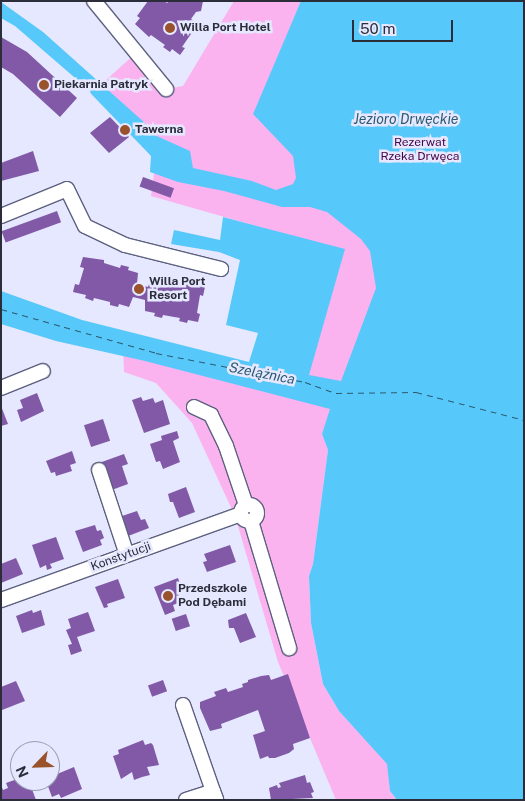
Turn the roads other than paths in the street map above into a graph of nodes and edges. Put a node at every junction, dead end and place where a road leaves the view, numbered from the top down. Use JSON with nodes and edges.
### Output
{"nodes":[{"id":1,"x":94,"y":1,"type":"edge"},
{"id":2,"x":166,"y":89,"type":"dead end"},
{"id":3,"x":1,"y":216,"type":"edge"},
{"id":4,"x":221,"y":269,"type":"dead end"},
{"id":5,"x":43,"y":371,"type":"dead end"},
{"id":6,"x":1,"y":388,"type":"edge"},
{"id":7,"x":194,"y":407,"type":"dead end"},
{"id":8,"x":99,"y":470,"type":"dead end"},
{"id":9,"x":246,"y":513,"type":"junction"},
{"id":10,"x":128,"y":555,"type":"junction"},
{"id":11,"x":1,"y":600,"type":"edge"},
{"id":12,"x":290,"y":648,"type":"dead end"},
{"id":13,"x":183,"y":705,"type":"dead end"},
{"id":14,"x":215,"y":796,"type":"edge"},
{"id":15,"x":186,"y":800,"type":"edge"}],
"edges":[{"from":1,"to":2,"type":"street"},
{"from":3,"to":4,"type":"street"},
{"from":5,"to":6,"type":"street"},
{"from":7,"to":9,"type":"street"},
{"from":8,"to":10,"type":"street"},
{"from":9,"to":10,"type":"street","name":"Konstytucji"},
{"from":9,"to":12,"type":"street"},
{"from":10,"to":11,"type":"street","name":"Konstytucji"},
{"from":13,"to":14,"type":"street"},
{"from":14,"to":15,"type":"street"}]}
